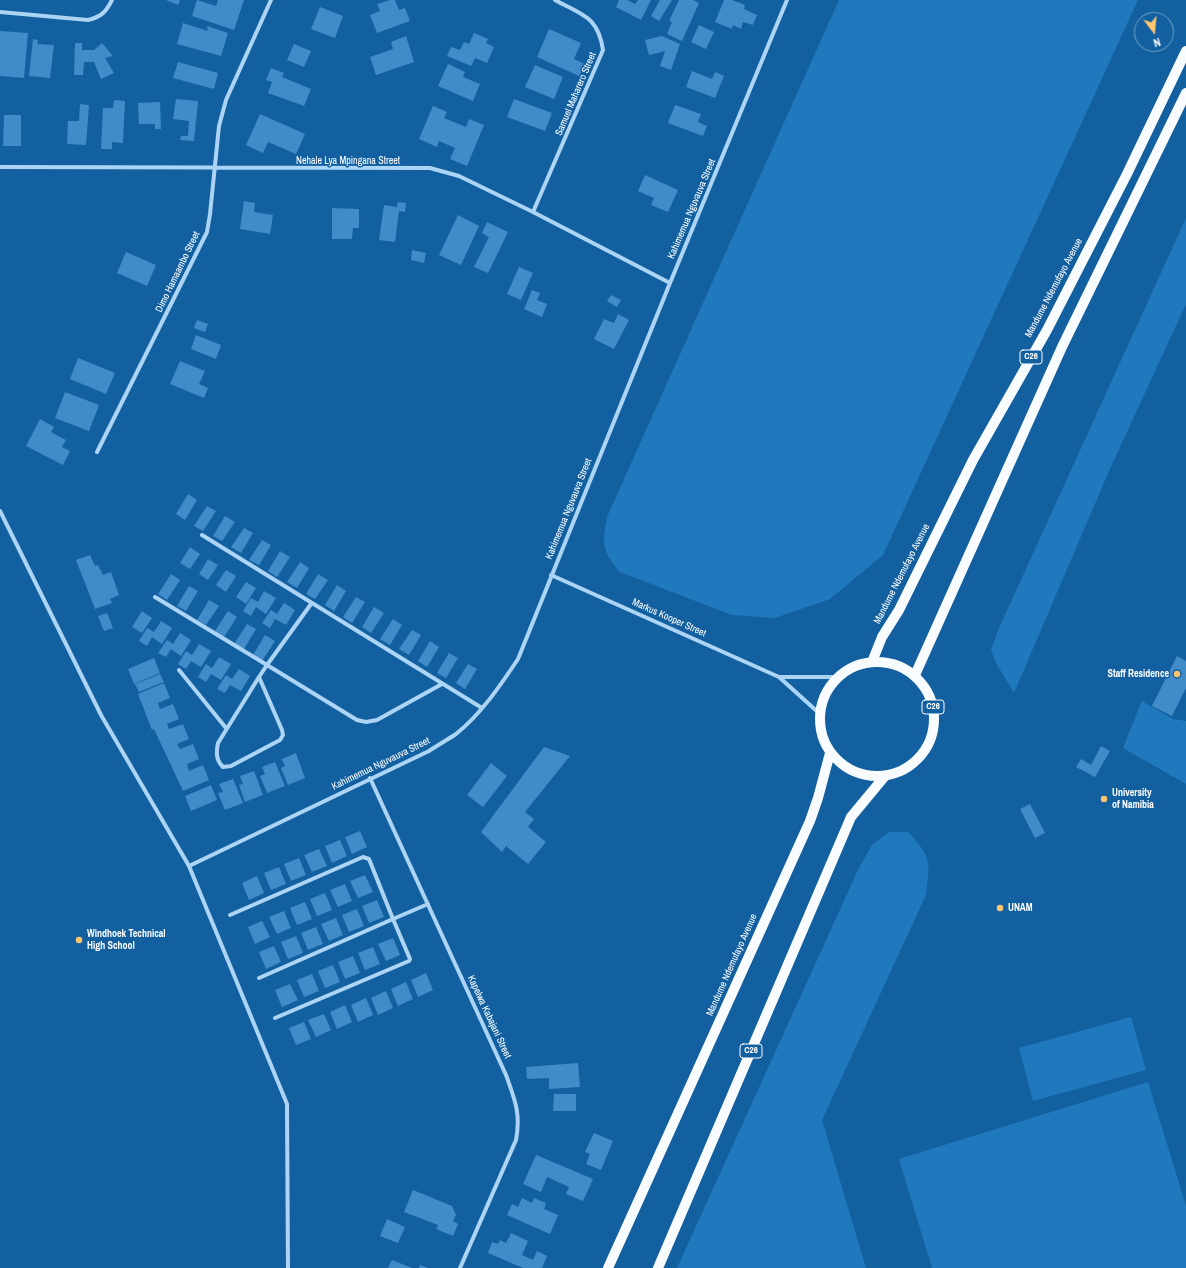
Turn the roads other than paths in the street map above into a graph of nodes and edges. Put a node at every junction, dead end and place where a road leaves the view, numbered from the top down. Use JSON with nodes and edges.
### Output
{"nodes":[{"id":1,"x":112,"y":0,"type":"edge"},
{"id":2,"x":271,"y":0,"type":"edge"},
{"id":3,"x":555,"y":0,"type":"edge"},
{"id":4,"x":787,"y":0,"type":"edge"},
{"id":5,"x":0,"y":12,"type":"edge"},
{"id":6,"x":1186,"y":50,"type":"edge"},
{"id":7,"x":1186,"y":93,"type":"edge"},
{"id":8,"x":0,"y":167,"type":"edge"},
{"id":9,"x":214,"y":169,"type":"junction"},
{"id":10,"x":533,"y":212,"type":"junction"},
{"id":11,"x":670,"y":283,"type":"junction"},
{"id":12,"x":97,"y":452,"type":"dead end"},
{"id":13,"x":0,"y":511,"type":"edge"},
{"id":14,"x":202,"y":535,"type":"dead end"},
{"id":15,"x":551,"y":574,"type":"junction"},
{"id":16,"x":155,"y":597,"type":"dead end"},
{"id":17,"x":311,"y":604,"type":"junction"},
{"id":18,"x":872,"y":662,"type":"junction"},
{"id":19,"x":267,"y":665,"type":"junction"},
{"id":20,"x":179,"y":670,"type":"dead end"},
{"id":21,"x":915,"y":675,"type":"junction"},
{"id":22,"x":259,"y":677,"type":"junction"},
{"id":23,"x":779,"y":677,"type":"junction"},
{"id":24,"x":838,"y":677,"type":"junction"},
{"id":25,"x":442,"y":684,"type":"junction"},
{"id":26,"x":482,"y":708,"type":"junction"},
{"id":27,"x":820,"y":714,"type":"junction"},
{"id":28,"x":226,"y":728,"type":"junction"},
{"id":29,"x":830,"y":753,"type":"junction"},
{"id":30,"x":885,"y":776,"type":"junction"},
{"id":31,"x":370,"y":778,"type":"junction"},
{"id":32,"x":189,"y":866,"type":"junction"},
{"id":33,"x":428,"y":904,"type":"junction"},
{"id":34,"x":230,"y":915,"type":"dead end"},
{"id":35,"x":394,"y":919,"type":"junction"},
{"id":36,"x":259,"y":978,"type":"dead end"},
{"id":37,"x":275,"y":1018,"type":"dead end"},
{"id":38,"x":288,"y":1268,"type":"edge"},
{"id":39,"x":460,"y":1268,"type":"edge"},
{"id":40,"x":608,"y":1268,"type":"edge"},
{"id":41,"x":658,"y":1268,"type":"edge"}],
"edges":[{"from":1,"to":5,"type":"street"},
{"from":2,"to":9,"type":"street","name":"Dimo Hamaambo Street"},
{"from":3,"to":10,"type":"street","name":"Samuel Maharero Street"},
{"from":4,"to":11,"type":"street","name":"Kahimemua Nguvauva Street"},
{"from":6,"to":18,"type":"main road","name":"Mandume Ndemufayo Avenue","number":"C26"},
{"from":7,"to":21,"type":"main road","number":"C26"},
{"from":8,"to":9,"type":"street","name":"Nehale Lya Mpingana Street"},
{"from":9,"to":10,"type":"street","name":"Nehale Lya Mpingana Street"},
{"from":9,"to":12,"type":"street","name":"Dimo Hamaambo Street"},
{"from":10,"to":11,"type":"street","name":"Nehale Lya Mpingana Street"},
{"from":11,"to":15,"type":"street","name":"Kahimemua Nguvauva Street"},
{"from":13,"to":32,"type":"street"},
{"from":14,"to":17,"type":"street"},
{"from":15,"to":23,"type":"street","name":"Markus Kooper Street"},
{"from":15,"to":26,"type":"street","name":"Kahimemua Nguvauva Street"},
{"from":16,"to":19,"type":"street"},
{"from":17,"to":19,"type":"street"},
{"from":17,"to":25,"type":"street"},
{"from":18,"to":21,"type":"main road","number":"C26"},
{"from":18,"to":24,"type":"main road"},
{"from":19,"to":22,"type":"street"},
{"from":19,"to":25,"type":"street"},
{"from":20,"to":28,"type":"street"},
{"from":21,"to":30,"type":"main road","number":"C26"},
{"from":22,"to":28,"type":"street"},
{"from":22,"to":28,"type":"street"},
{"from":23,"to":24,"type":"street"},
{"from":23,"to":27,"type":"street"},
{"from":24,"to":27,"type":"main road"},
{"from":25,"to":26,"type":"street"},
{"from":26,"to":31,"type":"street","name":"Kahimemua Nguvauva Street"},
{"from":27,"to":29,"type":"main road"},
{"from":29,"to":30,"type":"main road","number":"C26"},
{"from":29,"to":40,"type":"main road","name":"Mandume Ndemufayo Avenue"},
{"from":30,"to":41,"type":"main road","number":"C26"},
{"from":31,"to":32,"type":"street","name":"Kahimemua Nguvauva Street"},
{"from":31,"to":33,"type":"street","name":"Kapelwa Kabajani Street"},
{"from":32,"to":38,"type":"street"},
{"from":33,"to":35,"type":"street"},
{"from":33,"to":39,"type":"street","name":"Kapelwa Kabajani Street"},
{"from":34,"to":35,"type":"street"},
{"from":35,"to":36,"type":"street"},
{"from":35,"to":37,"type":"street"}]}
